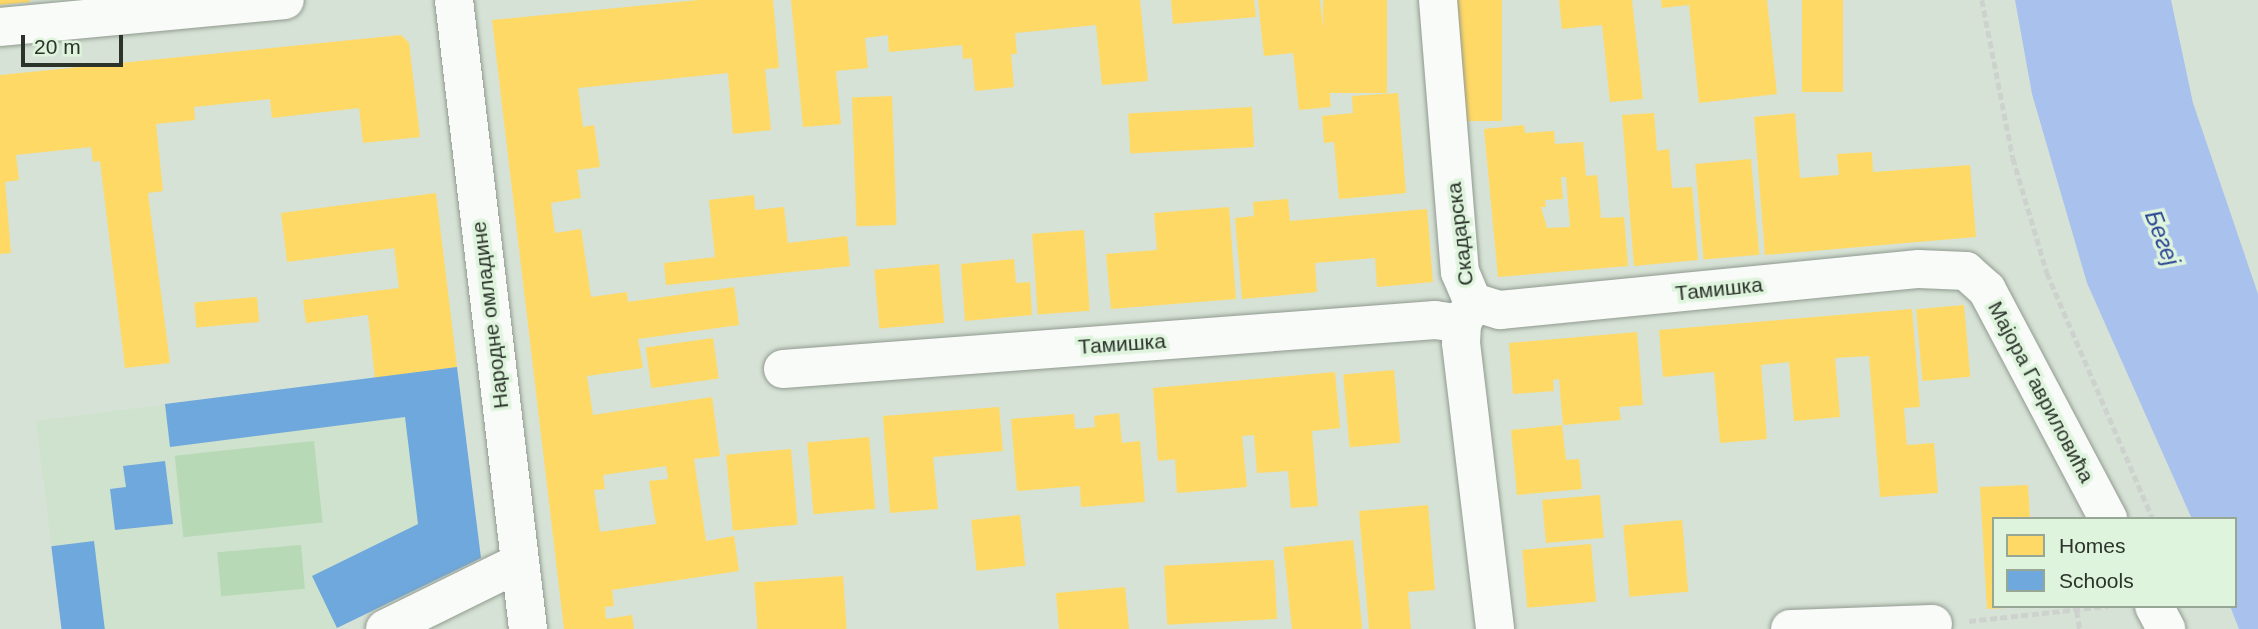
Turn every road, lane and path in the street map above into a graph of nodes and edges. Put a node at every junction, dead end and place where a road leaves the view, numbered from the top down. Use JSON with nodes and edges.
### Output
{"nodes":[{"id":1,"x":285,"y":0,"type":"edge"},
{"id":2,"x":454,"y":0,"type":"edge"},
{"id":3,"x":1438,"y":0,"type":"edge"},
{"id":4,"x":1982,"y":0,"type":"edge"},
{"id":5,"x":0,"y":27,"type":"edge"},
{"id":6,"x":1966,"y":271,"type":"joint"},
{"id":7,"x":1467,"y":313,"type":"junction"},
{"id":8,"x":783,"y":369,"type":"dead end"},
{"id":9,"x":2107,"y":517,"type":"edge"},
{"id":10,"x":2152,"y":517,"type":"edge"},
{"id":11,"x":519,"y":563,"type":"junction"},
{"id":12,"x":2096,"y":608,"type":"edge"},
{"id":13,"x":2155,"y":608,"type":"edge"},
{"id":14,"x":2077,"y":611,"type":"junction"},
{"id":15,"x":1933,"y":624,"type":"joint"},
{"id":16,"x":385,"y":629,"type":"edge"},
{"id":17,"x":528,"y":629,"type":"edge"},
{"id":18,"x":1495,"y":629,"type":"edge"},
{"id":19,"x":1790,"y":629,"type":"edge"},
{"id":20,"x":2080,"y":629,"type":"edge"},
{"id":21,"x":2166,"y":629,"type":"edge"}],
"edges":[{"from":1,"to":5,"type":"street"},
{"from":2,"to":11,"type":"street","name":"Народне омладине"},
{"from":3,"to":7,"type":"street","name":"Скадарска"},
{"from":4,"to":10,"type":"path"},
{"from":6,"to":7,"type":"street","name":"Тамишка"},
{"from":6,"to":9,"type":"street","name":"Мајора Гавриловића"},
{"from":7,"to":8,"type":"street","name":"Тамишка"},
{"from":7,"to":18,"type":"street","name":"Скадарска"},
{"from":11,"to":16,"type":"street"},
{"from":11,"to":17,"type":"street","name":"Народне омладине"},
{"from":12,"to":14,"type":"path"},
{"from":13,"to":21,"type":"street"},
{"from":14,"to":15,"type":"path"},
{"from":14,"to":20,"type":"path"},
{"from":15,"to":19,"type":"street"}]}
